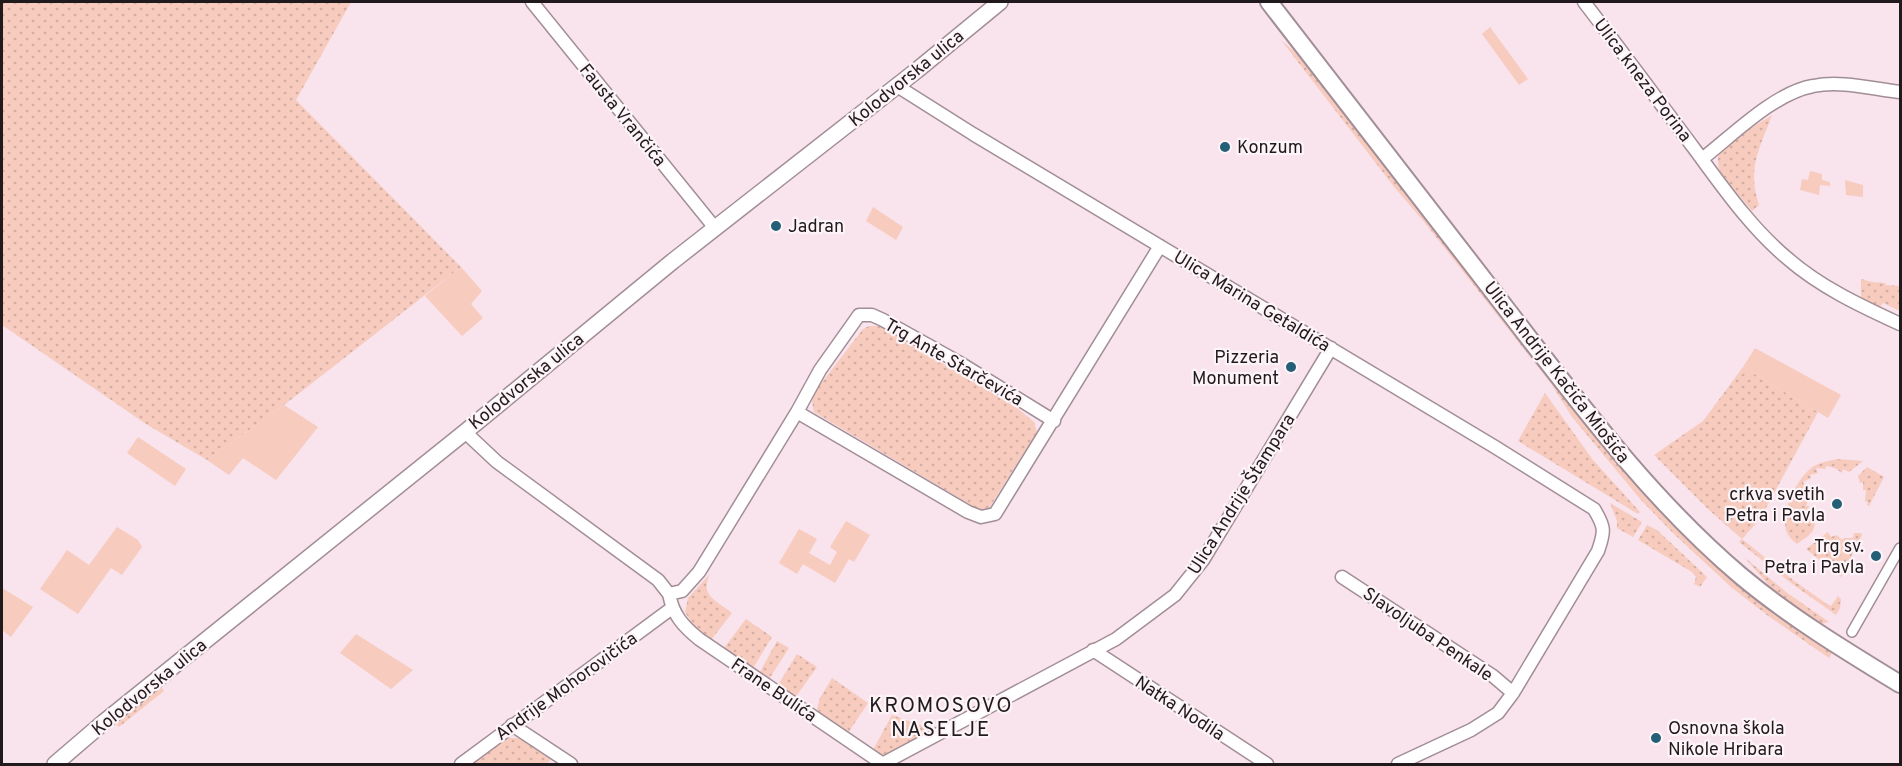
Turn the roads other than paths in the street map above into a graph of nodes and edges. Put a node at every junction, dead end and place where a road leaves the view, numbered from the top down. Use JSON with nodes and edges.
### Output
{"nodes":[{"id":1,"x":532,"y":2,"type":"edge"},
{"id":2,"x":1000,"y":2,"type":"edge"},
{"id":3,"x":1269,"y":2,"type":"edge"},
{"id":4,"x":1584,"y":2,"type":"edge"},
{"id":5,"x":897,"y":86,"type":"junction"},
{"id":6,"x":1900,"y":92,"type":"edge"},
{"id":7,"x":1702,"y":159,"type":"junction"},
{"id":8,"x":715,"y":228,"type":"junction"},
{"id":9,"x":1160,"y":246,"type":"junction"},
{"id":10,"x":1900,"y":324,"type":"edge"},
{"id":11,"x":1331,"y":348,"type":"junction"},
{"id":12,"x":797,"y":412,"type":"junction"},
{"id":13,"x":1054,"y":421,"type":"junction"},
{"id":14,"x":465,"y":432,"type":"junction"},
{"id":15,"x":1900,"y":548,"type":"edge"},
{"id":16,"x":1342,"y":577,"type":"dead end"},
{"id":17,"x":669,"y":594,"type":"junction"},
{"id":18,"x":672,"y":608,"type":"junction"},
{"id":19,"x":1852,"y":632,"type":"dead end"},
{"id":20,"x":1093,"y":650,"type":"junction"},
{"id":21,"x":1900,"y":684,"type":"edge"},
{"id":22,"x":1514,"y":693,"type":"junction"},
{"id":23,"x":512,"y":725,"type":"junction"},
{"id":24,"x":883,"y":764,"type":"edge"},
{"id":25,"x":55,"y":765,"type":"edge"},
{"id":26,"x":461,"y":765,"type":"edge"},
{"id":27,"x":571,"y":765,"type":"edge"},
{"id":28,"x":1268,"y":765,"type":"edge"},
{"id":29,"x":1398,"y":765,"type":"edge"}],
"edges":[{"from":1,"to":8,"type":"street","name":"Fausta Vrančića"},
{"from":2,"to":5,"type":"street","name":"Kolodvorska ulica"},
{"from":3,"to":21,"type":"main road","name":"Ulica Andrije Kačića Miošića"},
{"from":4,"to":7,"type":"street","name":"Ulica kneza Porina"},
{"from":5,"to":8,"type":"street","name":"Kolodvorska ulica"},
{"from":5,"to":9,"type":"street","name":"Ulica Marina Getaldića"},
{"from":6,"to":7,"type":"street","name":"Ulica kneza Porina"},
{"from":7,"to":10,"type":"street","name":"Ulica kneza Porina"},
{"from":8,"to":14,"type":"street","name":"Kolodvorska ulica"},
{"from":9,"to":11,"type":"street","name":"Ulica Marina Getaldića"},
{"from":9,"to":13,"type":"street"},
{"from":11,"to":20,"type":"street","name":"Ulica Andrije Štampara"},
{"from":11,"to":22,"type":"street","name":"Ulica Marina Getaldića"},
{"from":12,"to":13,"type":"street"},
{"from":12,"to":13,"type":"street","name":"Trg Ante Starčevića"},
{"from":12,"to":17,"type":"street","name":"Trg Ante Starčevića"},
{"from":14,"to":17,"type":"street"},
{"from":14,"to":25,"type":"street","name":"Kolodvorska ulica"},
{"from":15,"to":19,"type":"street"},
{"from":16,"to":22,"type":"street","name":"Slavoljuba Penkale"},
{"from":17,"to":18,"type":"street"},
{"from":18,"to":23,"type":"street","name":"Andrije Mohorovičića"},
{"from":18,"to":24,"type":"street","name":"Frane Bulića"},
{"from":20,"to":24,"type":"street","name":"Ulica Andrije Štampara"},
{"from":20,"to":28,"type":"street","name":"Natka Nodila"},
{"from":22,"to":29,"type":"street"},
{"from":23,"to":26,"type":"street","name":"Andrije Mohorovičića"},
{"from":23,"to":27,"type":"street"}]}
